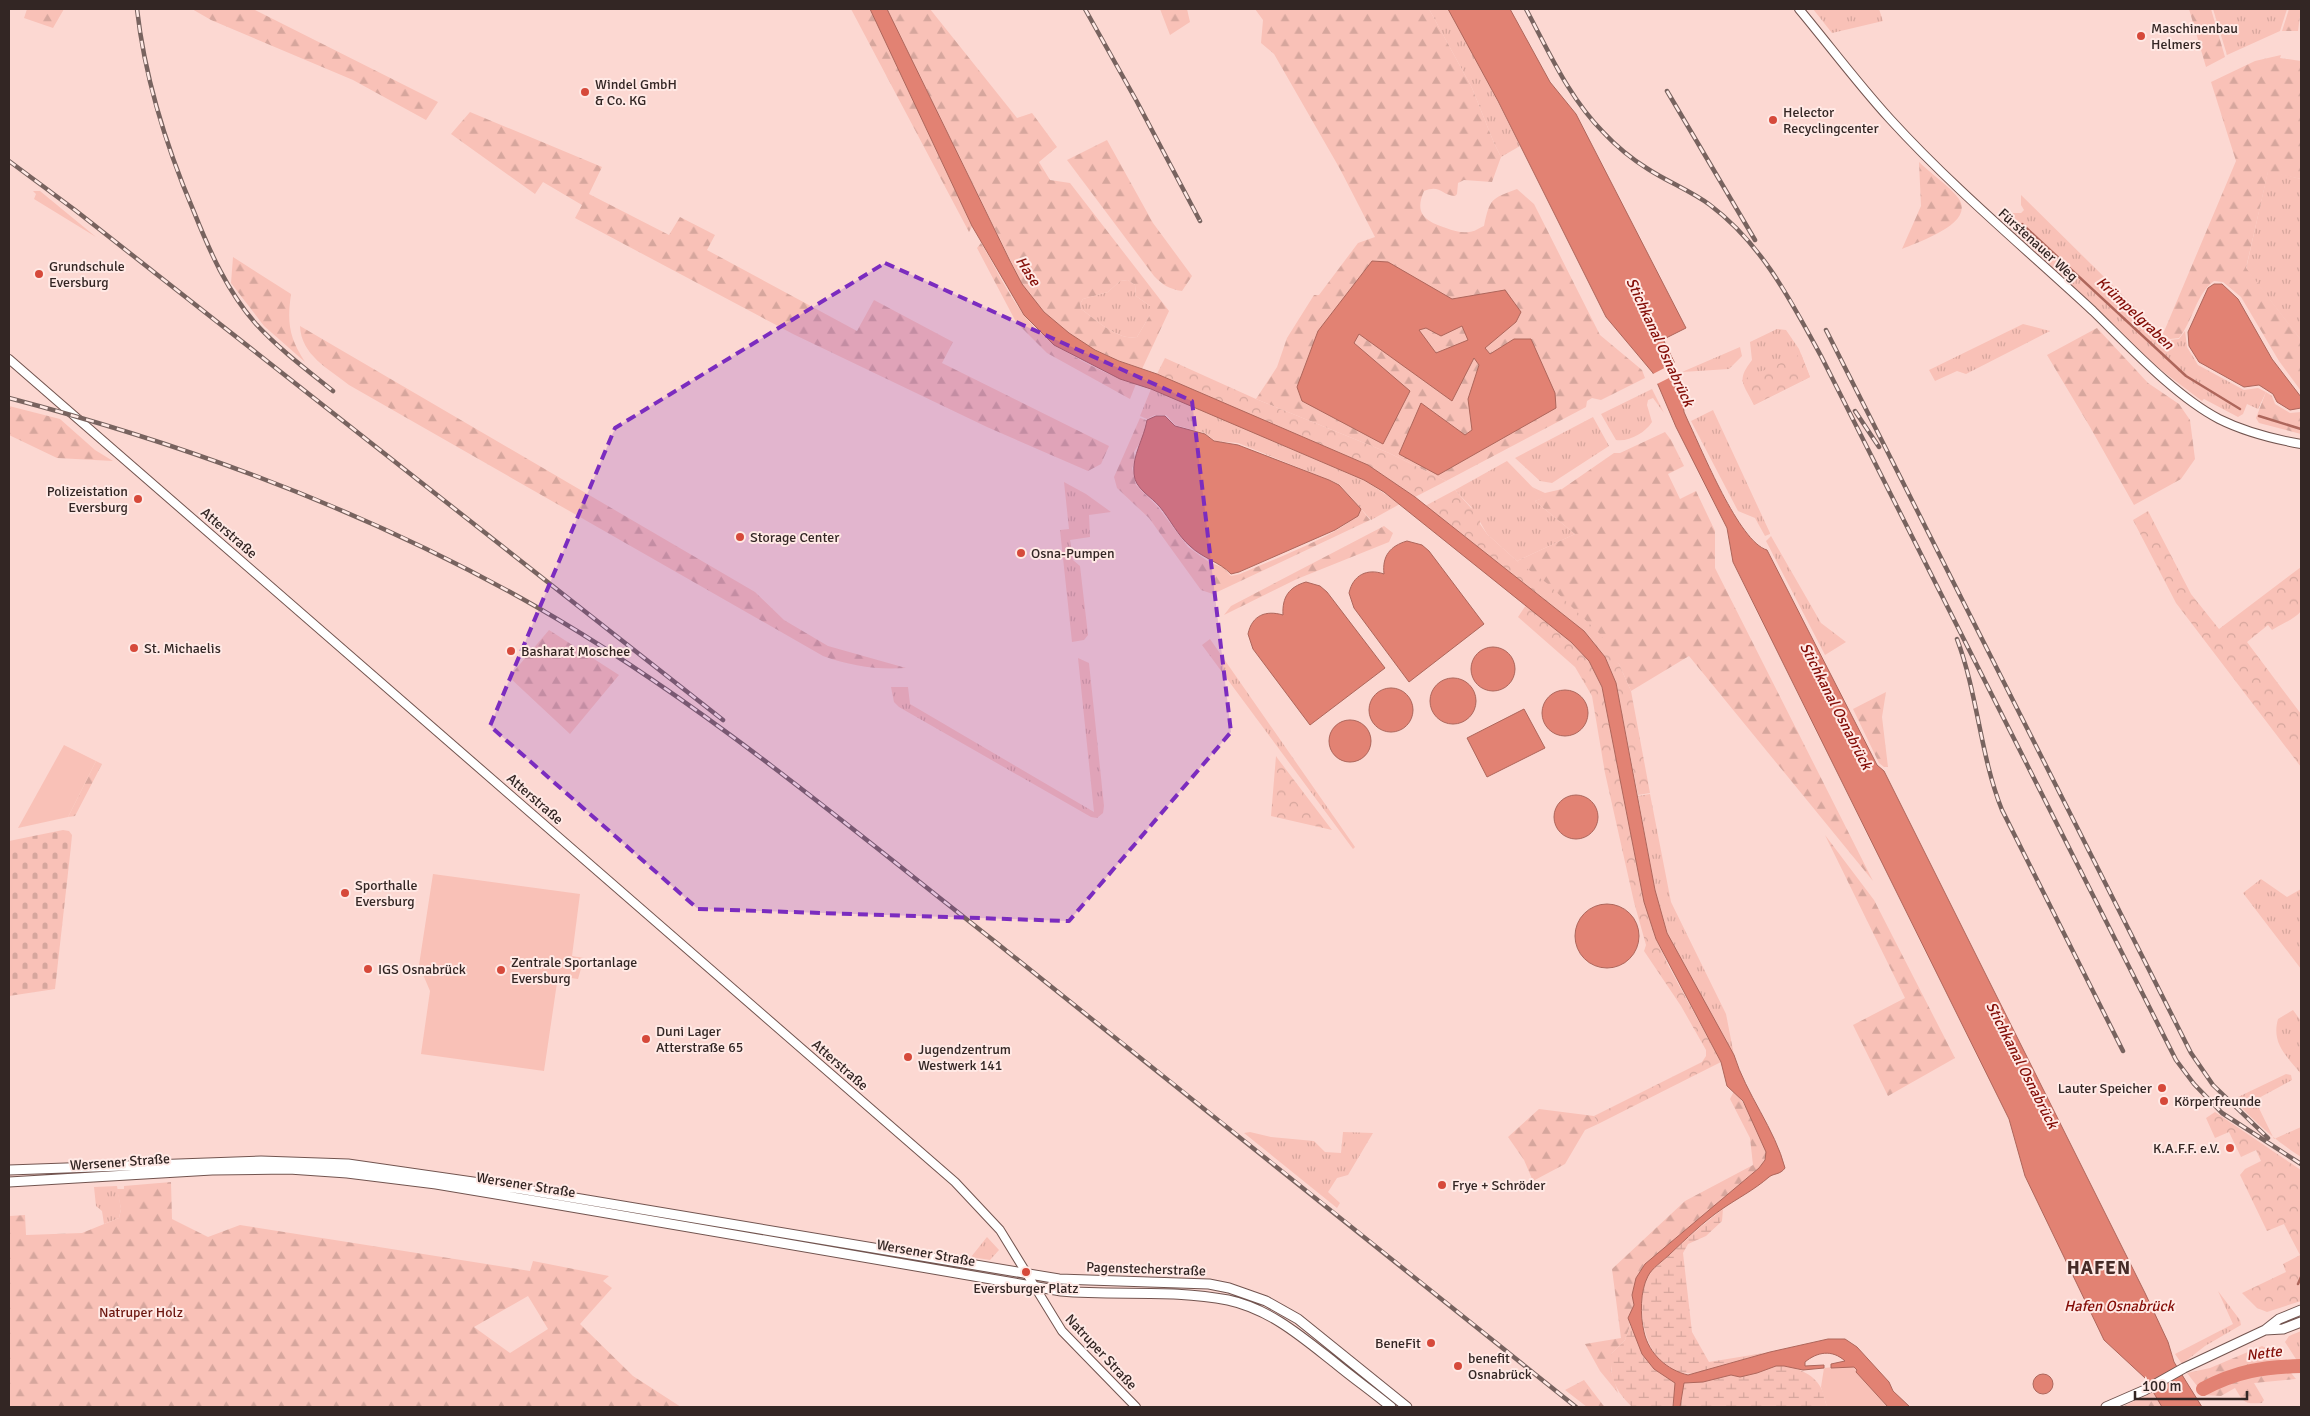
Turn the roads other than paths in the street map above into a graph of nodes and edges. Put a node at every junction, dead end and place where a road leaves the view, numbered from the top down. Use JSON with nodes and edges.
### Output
{"nodes":[{"id":1,"x":1799,"y":9,"type":"edge"},
{"id":2,"x":9,"y":359,"type":"edge"},
{"id":3,"x":2301,"y":444,"type":"edge"},
{"id":4,"x":9,"y":1170,"type":"edge"},
{"id":5,"x":9,"y":1182,"type":"edge"},
{"id":6,"x":1027,"y":1274,"type":"junction"},
{"id":7,"x":1034,"y":1287,"type":"junction"},
{"id":8,"x":2301,"y":1310,"type":"edge"},
{"id":9,"x":2301,"y":1322,"type":"edge"},
{"id":10,"x":2265,"y":1330,"type":"junction"},
{"id":11,"x":1136,"y":1407,"type":"edge"},
{"id":12,"x":1392,"y":1407,"type":"edge"},
{"id":13,"x":1407,"y":1407,"type":"edge"},
{"id":14,"x":2106,"y":1407,"type":"edge"}],
"edges":[{"from":1,"to":3,"type":"street","name":"Fürstenauer Weg"},
{"from":2,"to":6,"type":"street","name":"Atterstraße"},
{"from":4,"to":6,"type":"main road","name":"Wersener Straße"},
{"from":5,"to":7,"type":"main road","name":"Wersener Straße"},
{"from":6,"to":7,"type":"street"},
{"from":6,"to":13,"type":"main road","name":"Pagenstecherstraße"},
{"from":7,"to":11,"type":"street","name":"Natruper Straße"},
{"from":7,"to":12,"type":"main road","name":"Pagenstecherstraße"},
{"from":8,"to":10,"type":"main road"},
{"from":9,"to":10,"type":"main road"},
{"from":10,"to":14,"type":"main road"}]}
